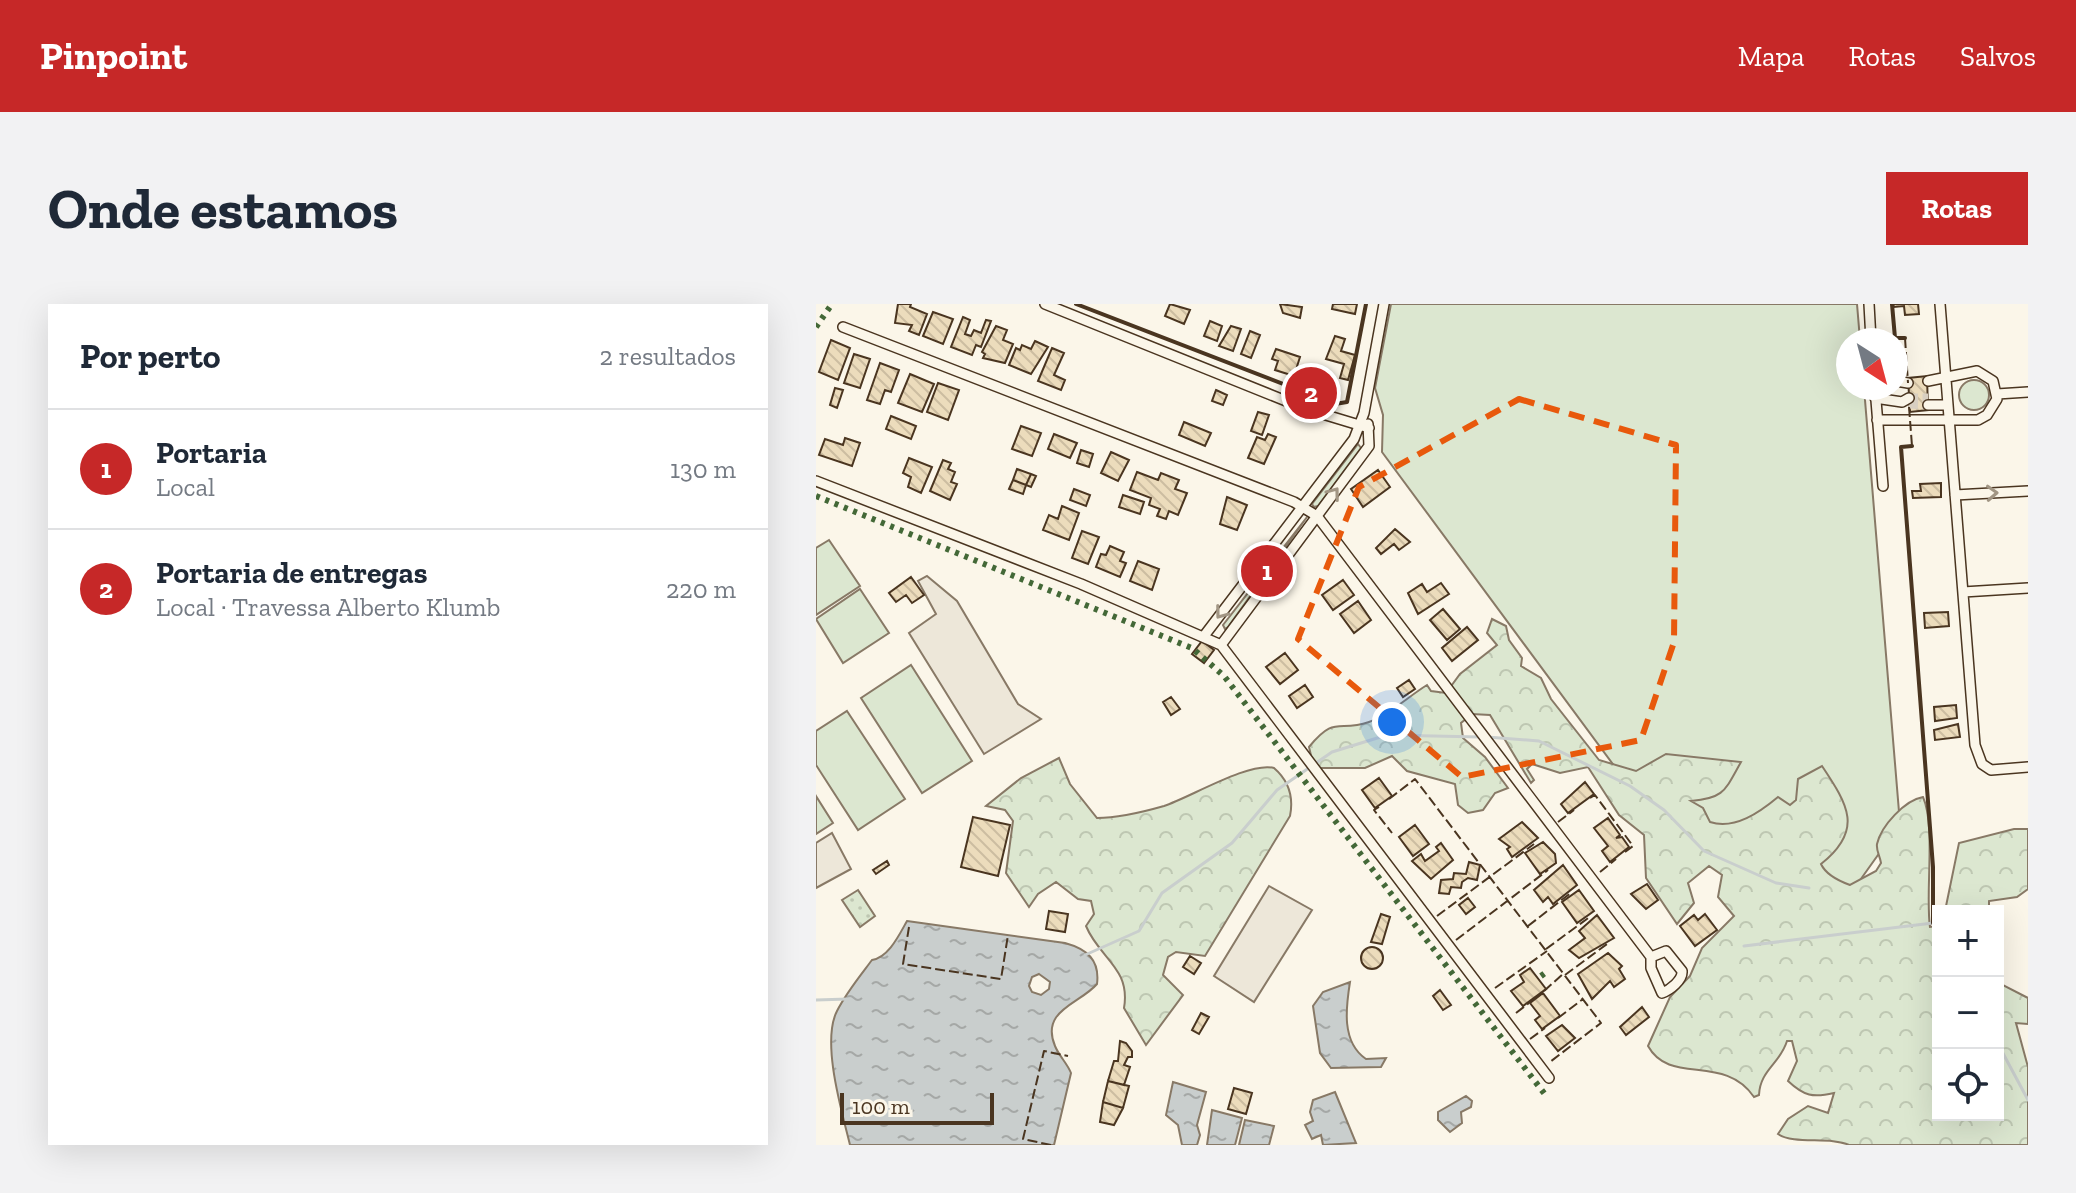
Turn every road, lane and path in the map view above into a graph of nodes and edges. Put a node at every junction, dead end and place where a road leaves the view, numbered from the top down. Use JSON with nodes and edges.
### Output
{"nodes":[{"id":1,"x":1045,"y":304,"type":"edge"},
{"id":2,"x":1384,"y":304,"type":"edge"},
{"id":3,"x":1869,"y":304,"type":"edge"},
{"id":4,"x":1940,"y":304,"type":"edge"},
{"id":5,"x":843,"y":327,"type":"dead end"},
{"id":6,"x":1870,"y":328,"type":"edge"},
{"id":7,"x":1946,"y":376,"type":"junction"},
{"id":8,"x":1928,"y":381,"type":"dead end"},
{"id":9,"x":2028,"y":392,"type":"edge"},
{"id":10,"x":1997,"y":394,"type":"junction"},
{"id":11,"x":1876,"y":400,"type":"edge"},
{"id":12,"x":1903,"y":400,"type":"edge"},
{"id":13,"x":1907,"y":401,"type":"tunnel mouth"},
{"id":14,"x":1928,"y":401,"type":"tunnel mouth"},
{"id":15,"x":1948,"y":402,"type":"junction"},
{"id":16,"x":1877,"y":420,"type":"junction"},
{"id":17,"x":1949,"y":420,"type":"junction"},
{"id":18,"x":1365,"y":426,"type":"junction"},
{"id":19,"x":816,"y":481,"type":"edge"},
{"id":20,"x":1883,"y":486,"type":"dead end"},
{"id":21,"x":2028,"y":491,"type":"edge"},
{"id":22,"x":1955,"y":495,"type":"junction"},
{"id":23,"x":1303,"y":505,"type":"junction"},
{"id":24,"x":1317,"y":516,"type":"junction"},
{"id":25,"x":2028,"y":588,"type":"edge"},
{"id":26,"x":1963,"y":592,"type":"junction"},
{"id":27,"x":1204,"y":636,"type":"junction"},
{"id":28,"x":1221,"y":645,"type":"junction"},
{"id":29,"x":2028,"y":767,"type":"edge"},
{"id":30,"x":1651,"y":957,"type":"junction"},
{"id":31,"x":1549,"y":1078,"type":"dead end"}],
"edges":[{"from":1,"to":18,"type":"street"},
{"from":2,"to":18,"type":"street"},
{"from":3,"to":6,"type":"street"},
{"from":4,"to":7,"type":"street"},
{"from":5,"to":23,"type":"street"},
{"from":7,"to":8,"type":"street"},
{"from":7,"to":10,"type":"street"},
{"from":7,"to":15,"type":"street"},
{"from":9,"to":10,"type":"street"},
{"from":10,"to":17,"type":"street"},
{"from":11,"to":16,"type":"street"},
{"from":12,"to":13,"type":"street"},
{"from":14,"to":15,"type":"street"},
{"from":15,"to":17,"type":"street"},
{"from":16,"to":17,"type":"street"},
{"from":16,"to":20,"type":"street"},
{"from":17,"to":22,"type":"street"},
{"from":18,"to":23,"type":"street"},
{"from":24,"to":18,"type":"street","one_way":true},
{"from":19,"to":27,"type":"street"},
{"from":22,"to":21,"type":"street","one_way":true},
{"from":22,"to":26,"type":"street"},
{"from":23,"to":24,"type":"street"},
{"from":23,"to":27,"type":"street","one_way":true},
{"from":24,"to":28,"type":"street"},
{"from":24,"to":30,"type":"street"},
{"from":25,"to":26,"type":"street"},
{"from":26,"to":29,"type":"street"},
{"from":27,"to":28,"type":"street"},
{"from":28,"to":31,"type":"street"},
{"from":30,"to":30,"type":"street"}]}
